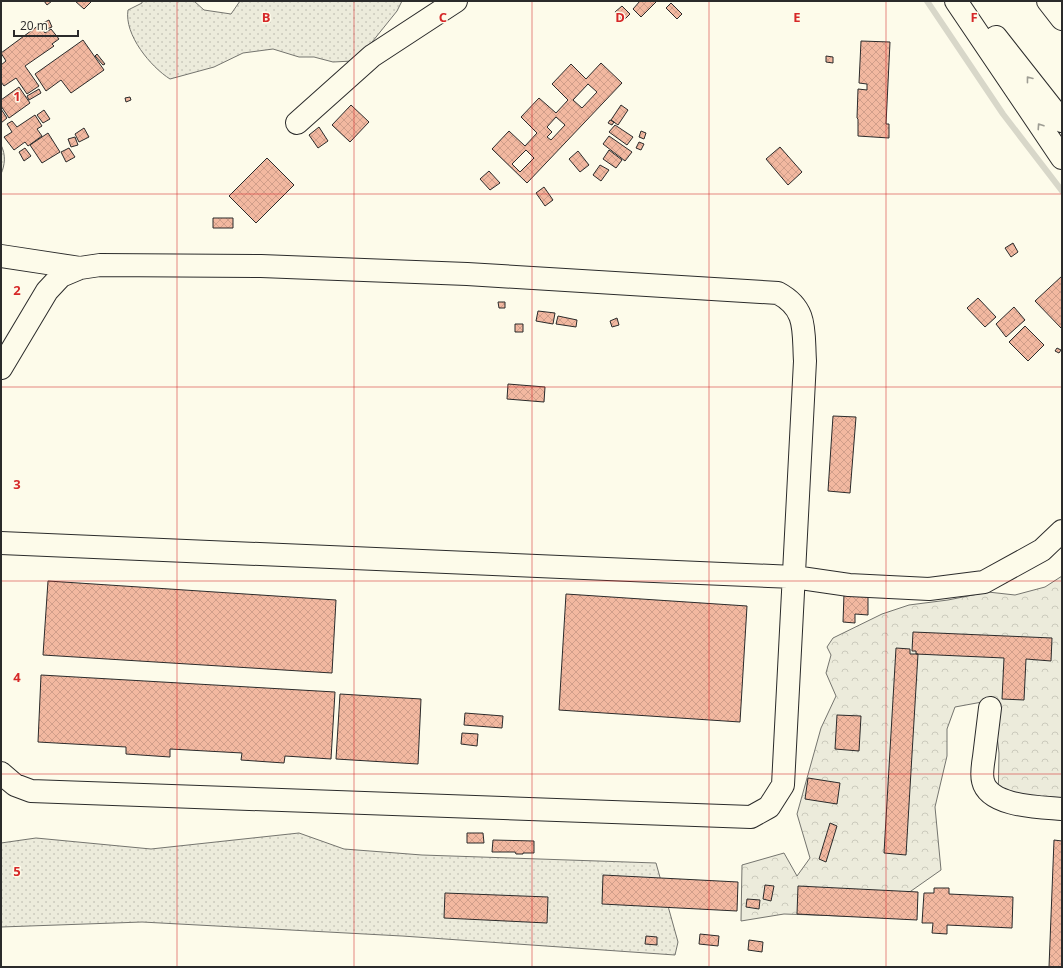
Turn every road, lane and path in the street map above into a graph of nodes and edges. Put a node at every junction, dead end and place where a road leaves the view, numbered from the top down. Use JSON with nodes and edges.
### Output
{"nodes":[{"id":1,"x":456,"y":1,"type":"edge"},
{"id":2,"x":956,"y":1,"type":"edge"},
{"id":3,"x":969,"y":1,"type":"edge"},
{"id":4,"x":1048,"y":1,"type":"edge"},
{"id":5,"x":1062,"y":19,"type":"edge"},
{"id":6,"x":1062,"y":121,"type":"edge"},
{"id":7,"x":297,"y":122,"type":"dead end"},
{"id":8,"x":1062,"y":158,"type":"edge"},
{"id":9,"x":1,"y":256,"type":"edge"},
{"id":10,"x":80,"y":268,"type":"junction"},
{"id":11,"x":1,"y":368,"type":"edge"},
{"id":12,"x":1062,"y":531,"type":"edge"},
{"id":13,"x":1,"y":543,"type":"edge"},
{"id":14,"x":794,"y":576,"type":"junction"},
{"id":15,"x":990,"y":708,"type":"dead end"},
{"id":16,"x":1,"y":773,"type":"edge"},
{"id":17,"x":1062,"y":809,"type":"edge"}],
"edges":[{"from":1,"to":7,"type":"main road"},
{"from":8,"to":2,"type":"main road","one_way":true},
{"from":6,"to":3,"type":"main road","one_way":true},
{"from":4,"to":5,"type":"main road"},
{"from":9,"to":10,"type":"main road"},
{"from":10,"to":11,"type":"main road"},
{"from":10,"to":14,"type":"main road"},
{"from":12,"to":14,"type":"main road"},
{"from":13,"to":14,"type":"main road"},
{"from":14,"to":16,"type":"main road"},
{"from":15,"to":17,"type":"main road"}]}
